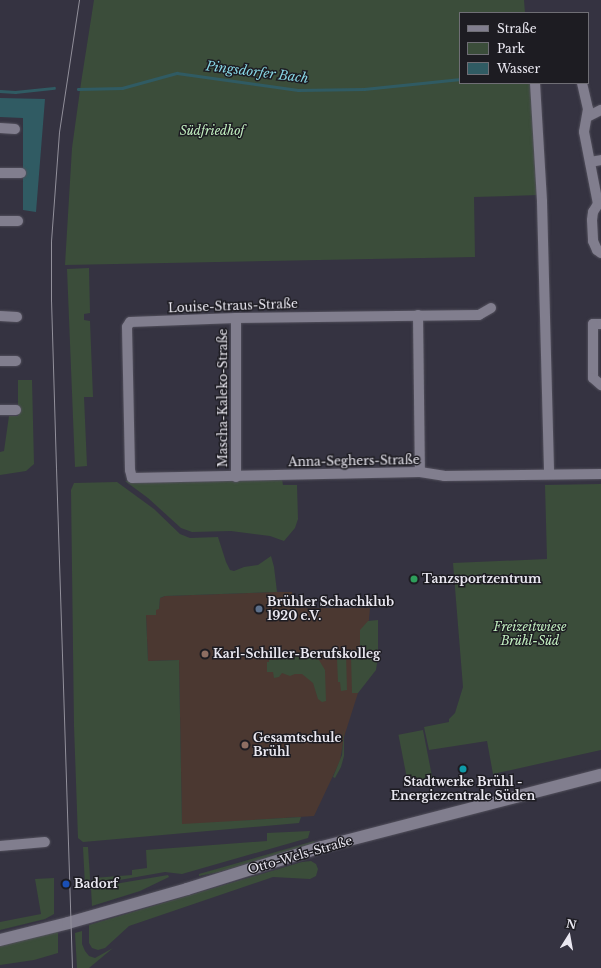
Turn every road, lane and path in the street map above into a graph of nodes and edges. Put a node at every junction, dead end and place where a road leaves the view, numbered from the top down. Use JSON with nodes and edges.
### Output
{"nodes":[{"id":1,"x":535,"y":84,"type":"edge"},
{"id":2,"x":582,"y":84,"type":"edge"},
{"id":3,"x":601,"y":110,"type":"edge"},
{"id":4,"x":587,"y":117,"type":"junction"},
{"id":5,"x":0,"y":128,"type":"edge"},
{"id":6,"x":15,"y":128,"type":"dead end"},
{"id":7,"x":601,"y":160,"type":"edge"},
{"id":8,"x":590,"y":162,"type":"junction"},
{"id":9,"x":0,"y":173,"type":"edge"},
{"id":10,"x":21,"y":173,"type":"dead end"},
{"id":11,"x":600,"y":203,"type":"edge"},
{"id":12,"x":0,"y":221,"type":"edge"},
{"id":13,"x":18,"y":221,"type":"dead end"},
{"id":14,"x":601,"y":253,"type":"edge"},
{"id":15,"x":491,"y":308,"type":"dead end"},
{"id":16,"x":418,"y":315,"type":"junction"},
{"id":17,"x":0,"y":316,"type":"edge"},
{"id":18,"x":17,"y":317,"type":"dead end"},
{"id":19,"x":236,"y":318,"type":"junction"},
{"id":20,"x":601,"y":324,"type":"edge"},
{"id":21,"x":0,"y":361,"type":"edge"},
{"id":22,"x":16,"y":361,"type":"dead end"},
{"id":23,"x":601,"y":385,"type":"edge"},
{"id":24,"x":0,"y":410,"type":"edge"},
{"id":25,"x":16,"y":410,"type":"dead end"},
{"id":26,"x":420,"y":472,"type":"junction"},
{"id":27,"x":549,"y":474,"type":"junction"},
{"id":28,"x":601,"y":474,"type":"edge"},
{"id":29,"x":236,"y":477,"type":"junction"},
{"id":30,"x":132,"y":478,"type":"joint"},
{"id":31,"x":601,"y":775,"type":"edge"},
{"id":32,"x":45,"y":842,"type":"dead end"},
{"id":33,"x":0,"y":846,"type":"edge"},
{"id":34,"x":0,"y":940,"type":"edge"}],
"edges":[{"from":1,"to":27,"type":"street"},
{"from":2,"to":4,"type":"street"},
{"from":3,"to":4,"type":"street"},
{"from":4,"to":8,"type":"street"},
{"from":5,"to":6,"type":"street"},
{"from":7,"to":8,"type":"street"},
{"from":8,"to":11,"type":"street"},
{"from":9,"to":10,"type":"street"},
{"from":11,"to":14,"type":"street"},
{"from":12,"to":13,"type":"street"},
{"from":15,"to":16,"type":"street","name":"Louise-Straus-Straße"},
{"from":16,"to":19,"type":"street","name":"Louise-Straus-Straße"},
{"from":16,"to":26,"type":"street"},
{"from":17,"to":18,"type":"street"},
{"from":19,"to":29,"type":"street","name":"Mascha-Kaleko-Straße"},
{"from":19,"to":30,"type":"street","name":"Louise-Straus-Straße"},
{"from":20,"to":23,"type":"street"},
{"from":21,"to":22,"type":"street"},
{"from":24,"to":25,"type":"street"},
{"from":26,"to":27,"type":"street","name":"Anna-Seghers-Straße"},
{"from":26,"to":29,"type":"street","name":"Anna-Seghers-Straße"},
{"from":27,"to":28,"type":"street","name":"Anna-Seghers-Straße"},
{"from":29,"to":30,"type":"street","name":"Anna-Seghers-Straße"},
{"from":31,"to":34,"type":"street","name":"Otto-Wels-Straße"},
{"from":32,"to":33,"type":"street"}]}
